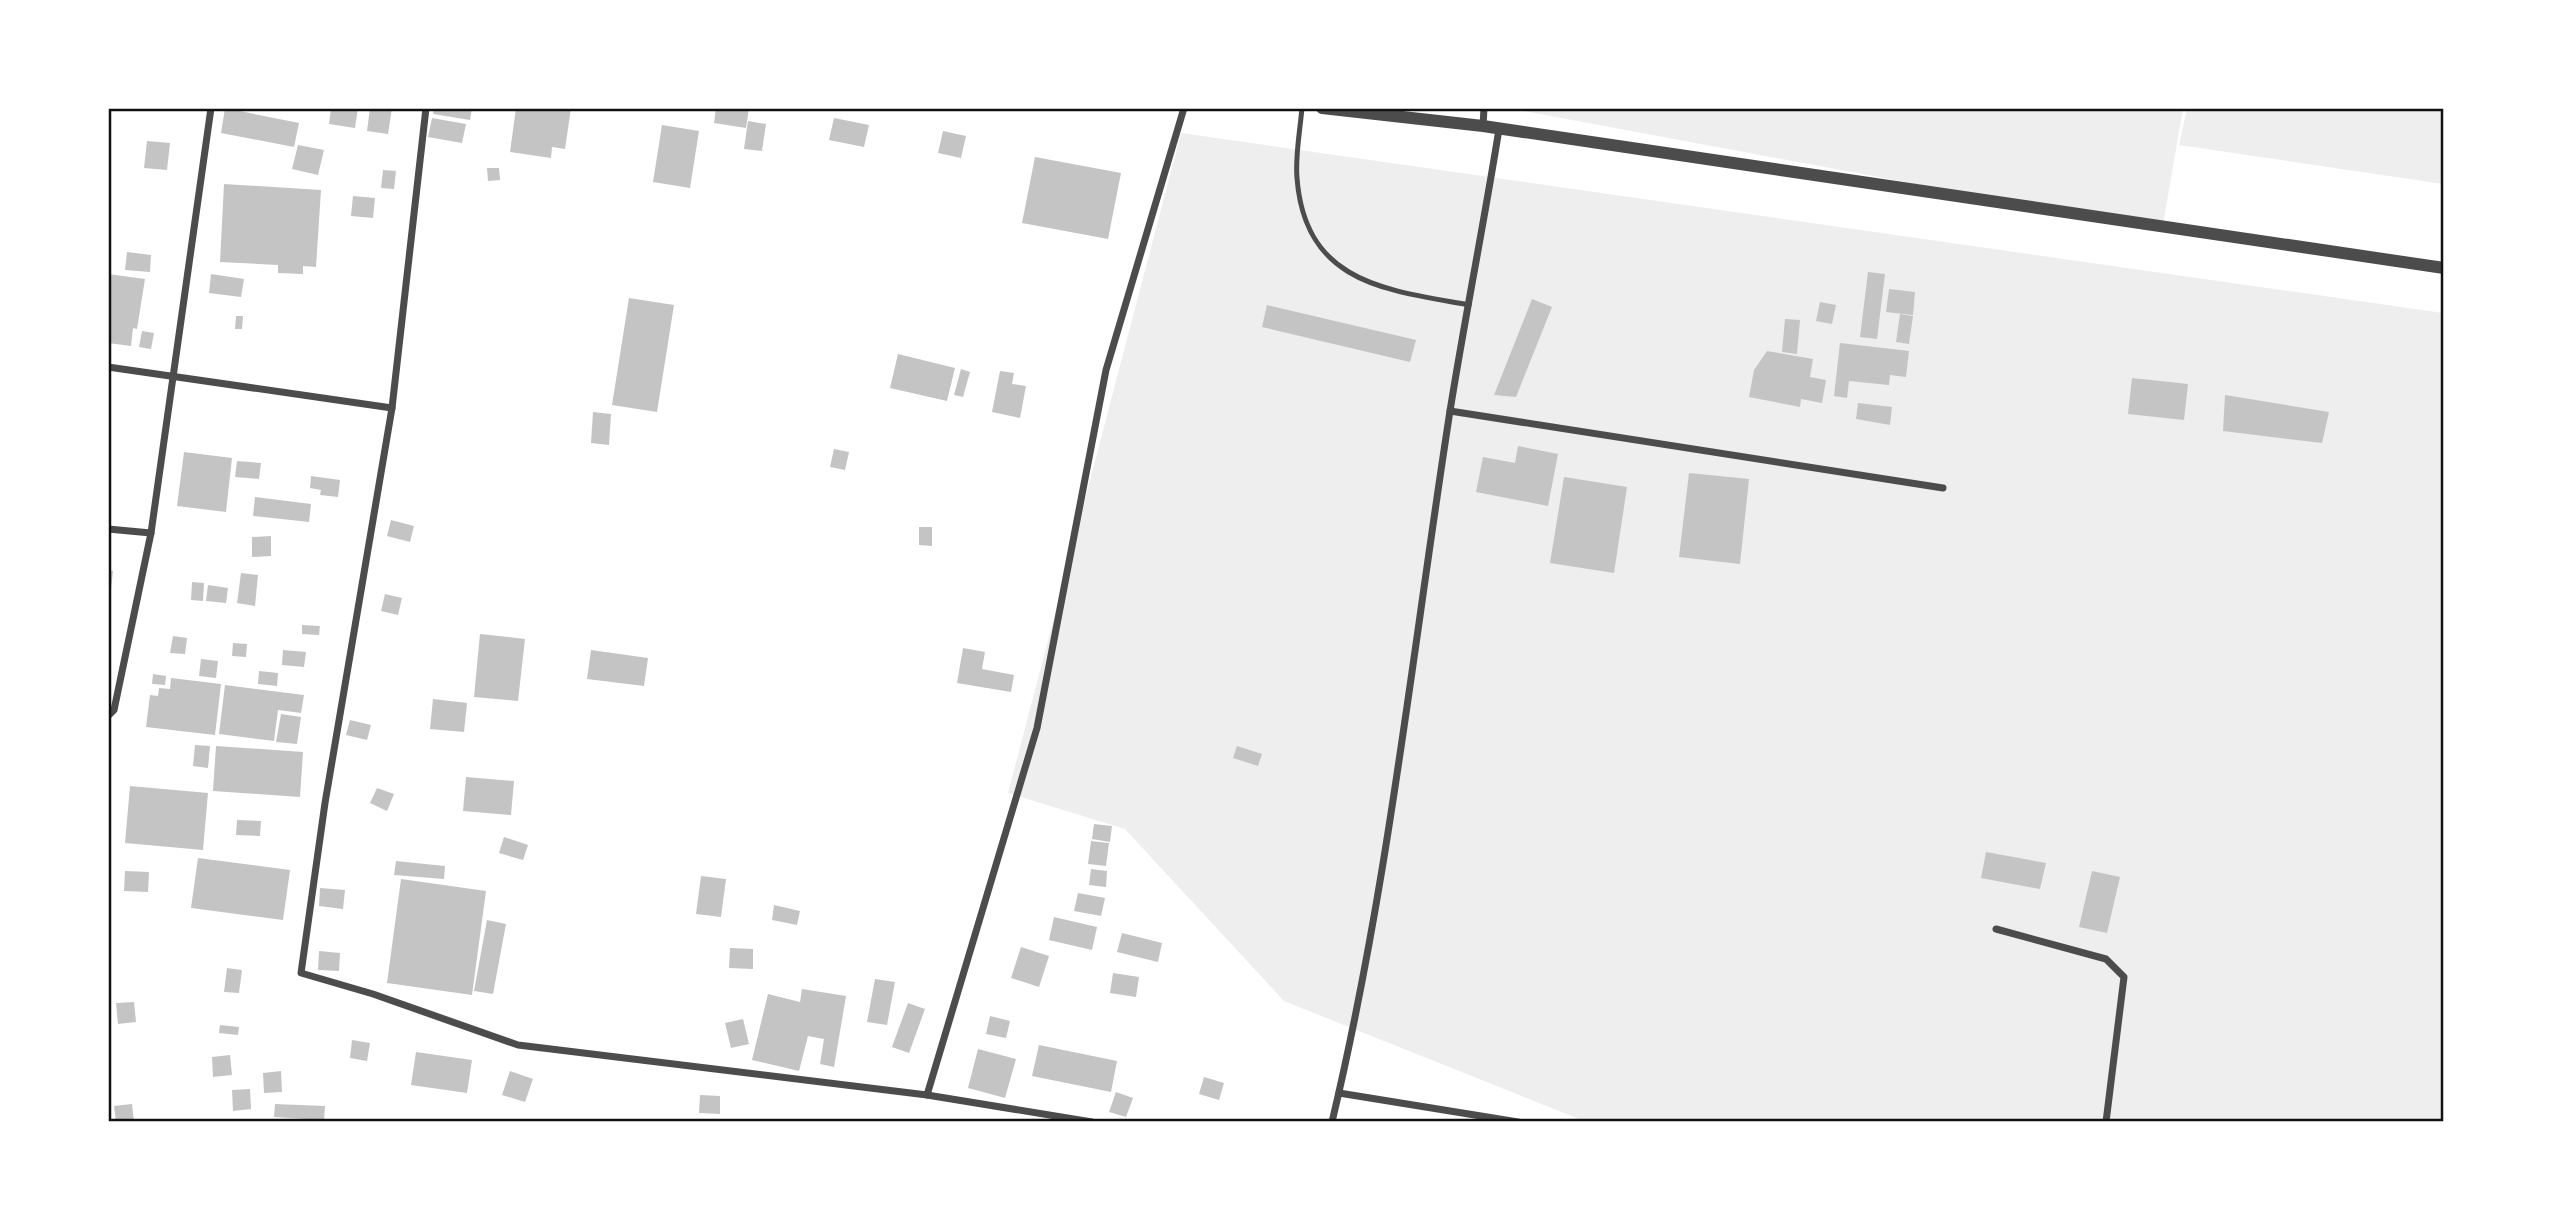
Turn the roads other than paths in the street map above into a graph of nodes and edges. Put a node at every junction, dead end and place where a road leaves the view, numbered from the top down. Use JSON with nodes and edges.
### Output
{"nodes":[{"id":1,"x":211,"y":108,"type":"edge"},
{"id":2,"x":426,"y":108,"type":"edge"},
{"id":3,"x":1184,"y":108,"type":"edge"},
{"id":4,"x":1302,"y":108,"type":"edge"},
{"id":5,"x":1322,"y":108,"type":"edge"},
{"id":6,"x":1484,"y":108,"type":"edge"},
{"id":7,"x":1483,"y":126,"type":"junction"},
{"id":8,"x":1499,"y":129,"type":"junction"},
{"id":9,"x":2444,"y":268,"type":"edge"},
{"id":10,"x":1469,"y":305,"type":"junction"},
{"id":11,"x":108,"y":368,"type":"edge"},
{"id":12,"x":174,"y":379,"type":"junction"},
{"id":13,"x":392,"y":408,"type":"junction"},
{"id":14,"x":1450,"y":411,"type":"junction"},
{"id":15,"x":1943,"y":488,"type":"dead end"},
{"id":16,"x":108,"y":529,"type":"edge"},
{"id":17,"x":151,"y":533,"type":"junction"},
{"id":18,"x":108,"y":716,"type":"edge"},
{"id":19,"x":1996,"y":929,"type":"dead end"},
{"id":20,"x":1339,"y":1093,"type":"junction"},
{"id":21,"x":927,"y":1095,"type":"junction"},
{"id":22,"x":1092,"y":1122,"type":"edge"},
{"id":23,"x":1332,"y":1122,"type":"edge"},
{"id":24,"x":1518,"y":1122,"type":"edge"},
{"id":25,"x":2106,"y":1122,"type":"edge"}],
"edges":[{"from":1,"to":12,"type":"street"},
{"from":2,"to":13,"type":"street"},
{"from":3,"to":21,"type":"street"},
{"from":4,"to":10,"type":"lane"},
{"from":5,"to":7,"type":"street"},
{"from":6,"to":7,"type":"street"},
{"from":7,"to":8,"type":"street"},
{"from":8,"to":9,"type":"street"},
{"from":8,"to":10,"type":"street"},
{"from":10,"to":14,"type":"street"},
{"from":11,"to":12,"type":"street"},
{"from":12,"to":13,"type":"street"},
{"from":12,"to":17,"type":"street"},
{"from":13,"to":21,"type":"street"},
{"from":14,"to":15,"type":"street"},
{"from":14,"to":20,"type":"street"},
{"from":16,"to":17,"type":"street"},
{"from":17,"to":18,"type":"street"},
{"from":19,"to":25,"type":"street"},
{"from":20,"to":23,"type":"street"},
{"from":20,"to":24,"type":"street"},
{"from":21,"to":22,"type":"street"}]}
